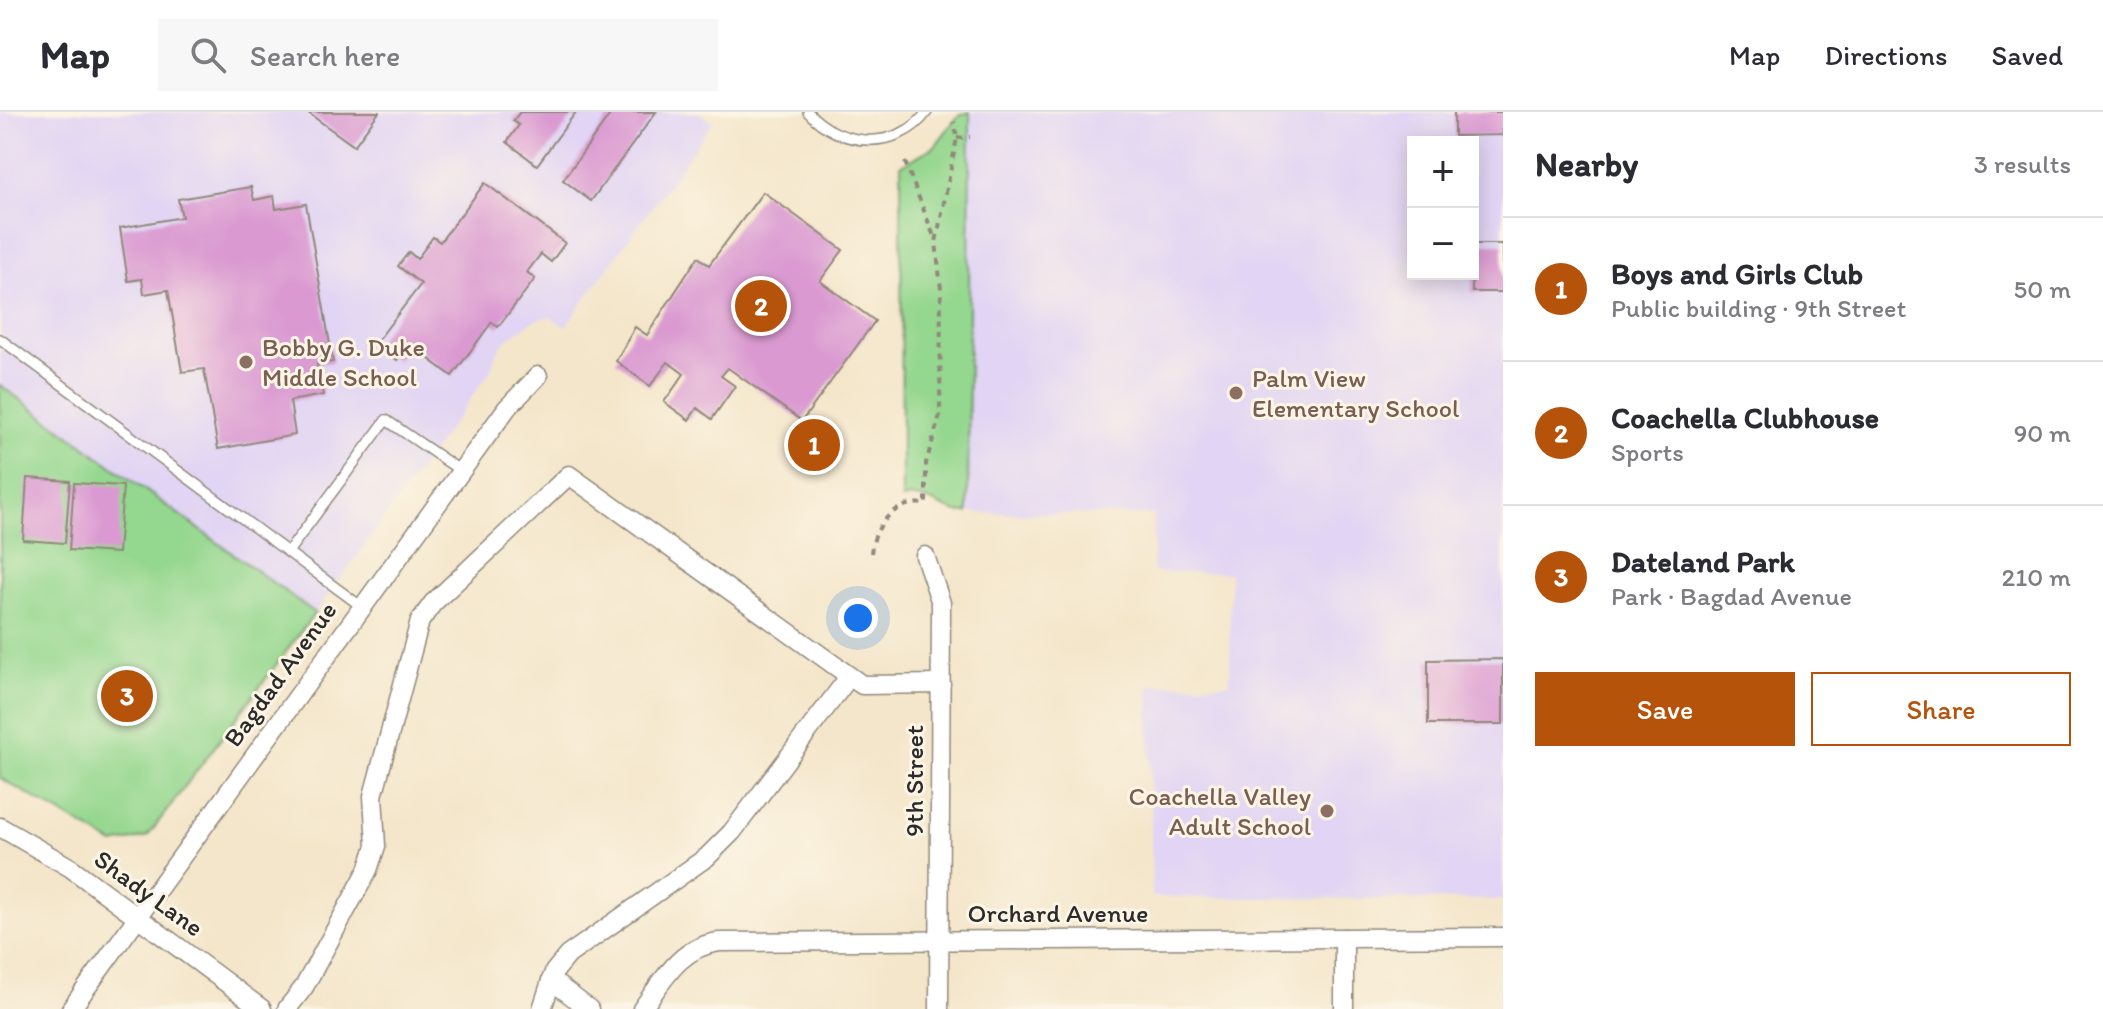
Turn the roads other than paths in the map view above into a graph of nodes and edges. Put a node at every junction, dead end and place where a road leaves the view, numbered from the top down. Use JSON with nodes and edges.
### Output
{"nodes":[{"id":1,"x":808,"y":112,"type":"edge"},
{"id":2,"x":927,"y":112,"type":"edge"},
{"id":3,"x":0,"y":339,"type":"edge"},
{"id":4,"x":538,"y":376,"type":"dead end"},
{"id":5,"x":461,"y":471,"type":"junction"},
{"id":6,"x":288,"y":552,"type":"junction"},
{"id":7,"x":925,"y":556,"type":"dead end"},
{"id":8,"x":362,"y":607,"type":"junction"},
{"id":9,"x":849,"y":677,"type":"junction"},
{"id":10,"x":941,"y":684,"type":"junction"},
{"id":11,"x":0,"y":827,"type":"edge"},
{"id":12,"x":137,"y":917,"type":"junction"},
{"id":13,"x":1503,"y":937,"type":"edge"},
{"id":14,"x":1344,"y":938,"type":"junction"},
{"id":15,"x":939,"y":939,"type":"junction"},
{"id":16,"x":551,"y":980,"type":"junction"},
{"id":17,"x":71,"y":1009,"type":"edge"},
{"id":18,"x":262,"y":1009,"type":"edge"},
{"id":19,"x":287,"y":1009,"type":"edge"},
{"id":20,"x":542,"y":1009,"type":"edge"},
{"id":21,"x":589,"y":1009,"type":"edge"},
{"id":22,"x":642,"y":1009,"type":"edge"},
{"id":23,"x":939,"y":1009,"type":"edge"},
{"id":24,"x":1344,"y":1009,"type":"edge"}],
"edges":[{"from":1,"to":2,"type":"lane"},
{"from":3,"to":6,"type":"lane"},
{"from":4,"to":5,"type":"street","name":"Bagdad Avenue"},
{"from":5,"to":6,"type":"lane"},
{"from":5,"to":8,"type":"street","name":"Bagdad Avenue"},
{"from":6,"to":8,"type":"lane"},
{"from":7,"to":10,"type":"street","name":"9th Street"},
{"from":8,"to":12,"type":"street","name":"Bagdad Avenue"},
{"from":9,"to":10,"type":"street"},
{"from":9,"to":16,"type":"street"},
{"from":9,"to":19,"type":"street"},
{"from":10,"to":15,"type":"street","name":"9th Street"},
{"from":11,"to":12,"type":"street","name":"Shady Lane"},
{"from":12,"to":17,"type":"street","name":"Bagdad Avenue"},
{"from":12,"to":18,"type":"street","name":"Shady Lane"},
{"from":13,"to":14,"type":"street","name":"Orchard Avenue"},
{"from":14,"to":15,"type":"street","name":"Orchard Avenue"},
{"from":14,"to":24,"type":"street"},
{"from":15,"to":22,"type":"street","name":"Orchard Avenue"},
{"from":15,"to":23,"type":"street","name":"9th Street"},
{"from":16,"to":20,"type":"street"},
{"from":16,"to":21,"type":"street"}]}
